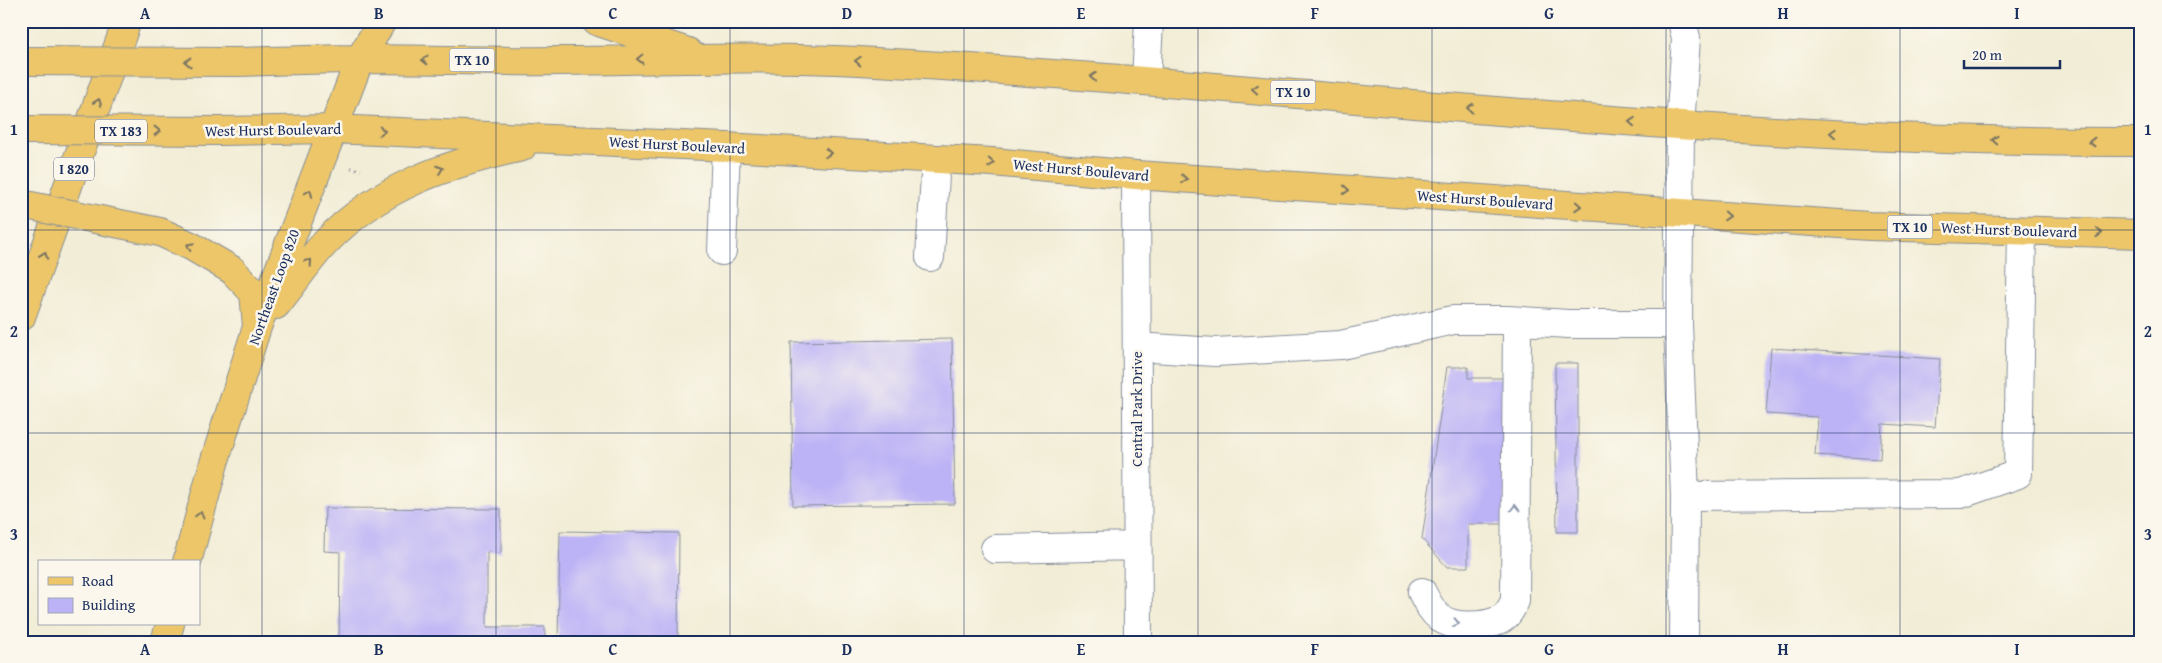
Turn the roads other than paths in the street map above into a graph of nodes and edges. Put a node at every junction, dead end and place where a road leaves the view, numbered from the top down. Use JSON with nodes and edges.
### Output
{"nodes":[{"id":1,"x":127,"y":21,"type":"edge"},
{"id":2,"x":382,"y":21,"type":"edge"},
{"id":3,"x":596,"y":21,"type":"edge"},
{"id":4,"x":1150,"y":21,"type":"edge"},
{"id":5,"x":1682,"y":21,"type":"edge"},
{"id":6,"x":706,"y":58,"type":"junction"},
{"id":7,"x":360,"y":59,"type":"junction"},
{"id":8,"x":21,"y":61,"type":"edge"},
{"id":9,"x":1146,"y":80,"type":"junction"},
{"id":10,"x":1680,"y":126,"type":"junction"},
{"id":11,"x":333,"y":129,"type":"junction"},
{"id":12,"x":21,"y":130,"type":"edge"},
{"id":13,"x":567,"y":139,"type":"junction"},
{"id":14,"x":2141,"y":142,"type":"edge"},
{"id":15,"x":726,"y":147,"type":"junction"},
{"id":16,"x":936,"y":159,"type":"junction"},
{"id":17,"x":1136,"y":175,"type":"junction"},
{"id":18,"x":21,"y":204,"type":"edge"},
{"id":19,"x":1679,"y":213,"type":"junction"},
{"id":20,"x":2022,"y":231,"type":"junction"},
{"id":21,"x":2141,"y":234,"type":"edge"},
{"id":22,"x":722,"y":251,"type":"dead end"},
{"id":23,"x":930,"y":257,"type":"dead end"},
{"id":24,"x":21,"y":317,"type":"edge"},
{"id":25,"x":1517,"y":321,"type":"junction"},
{"id":26,"x":1678,"y":324,"type":"junction"},
{"id":27,"x":257,"y":327,"type":"junction"},
{"id":28,"x":1136,"y":347,"type":"junction"},
{"id":29,"x":1685,"y":496,"type":"junction"},
{"id":30,"x":1137,"y":546,"type":"junction"},
{"id":31,"x":996,"y":549,"type":"dead end"},
{"id":32,"x":189,"y":560,"type":"edge"},
{"id":33,"x":1422,"y":592,"type":"dead end"},
{"id":34,"x":169,"y":626,"type":"edge"},
{"id":35,"x":165,"y":642,"type":"edge"},
{"id":36,"x":1138,"y":642,"type":"edge"},
{"id":37,"x":1684,"y":642,"type":"edge"}],
"edges":[{"from":24,"to":1,"type":"main road","number":"I 820","one_way":true},
{"from":2,"to":7,"type":"main road","name":"Northeast Loop 820"},
{"from":3,"to":6,"type":"main road"},
{"from":4,"to":9,"type":"street"},
{"from":5,"to":10,"type":"street"},
{"from":6,"to":7,"type":"main road","number":"TX 10","one_way":true},
{"from":9,"to":6,"type":"main road","number":"TX 10","one_way":true},
{"from":7,"to":8,"type":"main road","number":"TX 10","one_way":true,"bridge":true},
{"from":7,"to":11,"type":"main road","name":"Northeast Loop 820"},
{"from":10,"to":9,"type":"main road","number":"TX 10","one_way":true},
{"from":14,"to":10,"type":"main road","number":"TX 10","one_way":true},
{"from":10,"to":19,"type":"street"},
{"from":12,"to":11,"type":"main road","name":"West Hurst Boulevard","number":"TX 183","one_way":true,"bridge":true},
{"from":11,"to":13,"type":"main road","name":"West Hurst Boulevard","number":"TX 10","one_way":true},
{"from":27,"to":11,"type":"main road","name":"Northeast Loop 820","one_way":true},
{"from":13,"to":15,"type":"main road","name":"West Hurst Boulevard","number":"TX 10"},
{"from":27,"to":13,"type":"main road","one_way":true},
{"from":15,"to":16,"type":"main road","name":"West Hurst Boulevard","number":"TX 10","one_way":true},
{"from":15,"to":22,"type":"street"},
{"from":16,"to":17,"type":"main road","name":"West Hurst Boulevard","number":"TX 10","one_way":true},
{"from":16,"to":23,"type":"street"},
{"from":17,"to":19,"type":"main road","name":"West Hurst Boulevard","number":"TX 10","one_way":true},
{"from":17,"to":28,"type":"street","name":"Central Park Drive"},
{"from":27,"to":18,"type":"main road","one_way":true,"bridge":true},
{"from":19,"to":20,"type":"main road","name":"West Hurst Boulevard","number":"TX 10","one_way":true},
{"from":19,"to":26,"type":"street"},
{"from":20,"to":21,"type":"main road","name":"West Hurst Boulevard","number":"TX 10","one_way":true},
{"from":20,"to":29,"type":"street"},
{"from":25,"to":26,"type":"street"},
{"from":25,"to":28,"type":"street"},
{"from":33,"to":25,"type":"street","one_way":true},
{"from":26,"to":29,"type":"street"},
{"from":32,"to":27,"type":"main road","name":"Northeast Loop 820","one_way":true},
{"from":28,"to":30,"type":"street","name":"Central Park Drive"},
{"from":29,"to":37,"type":"street"},
{"from":30,"to":31,"type":"street"},
{"from":30,"to":36,"type":"street","name":"Central Park Drive"},
{"from":34,"to":35,"type":"main road"}]}
